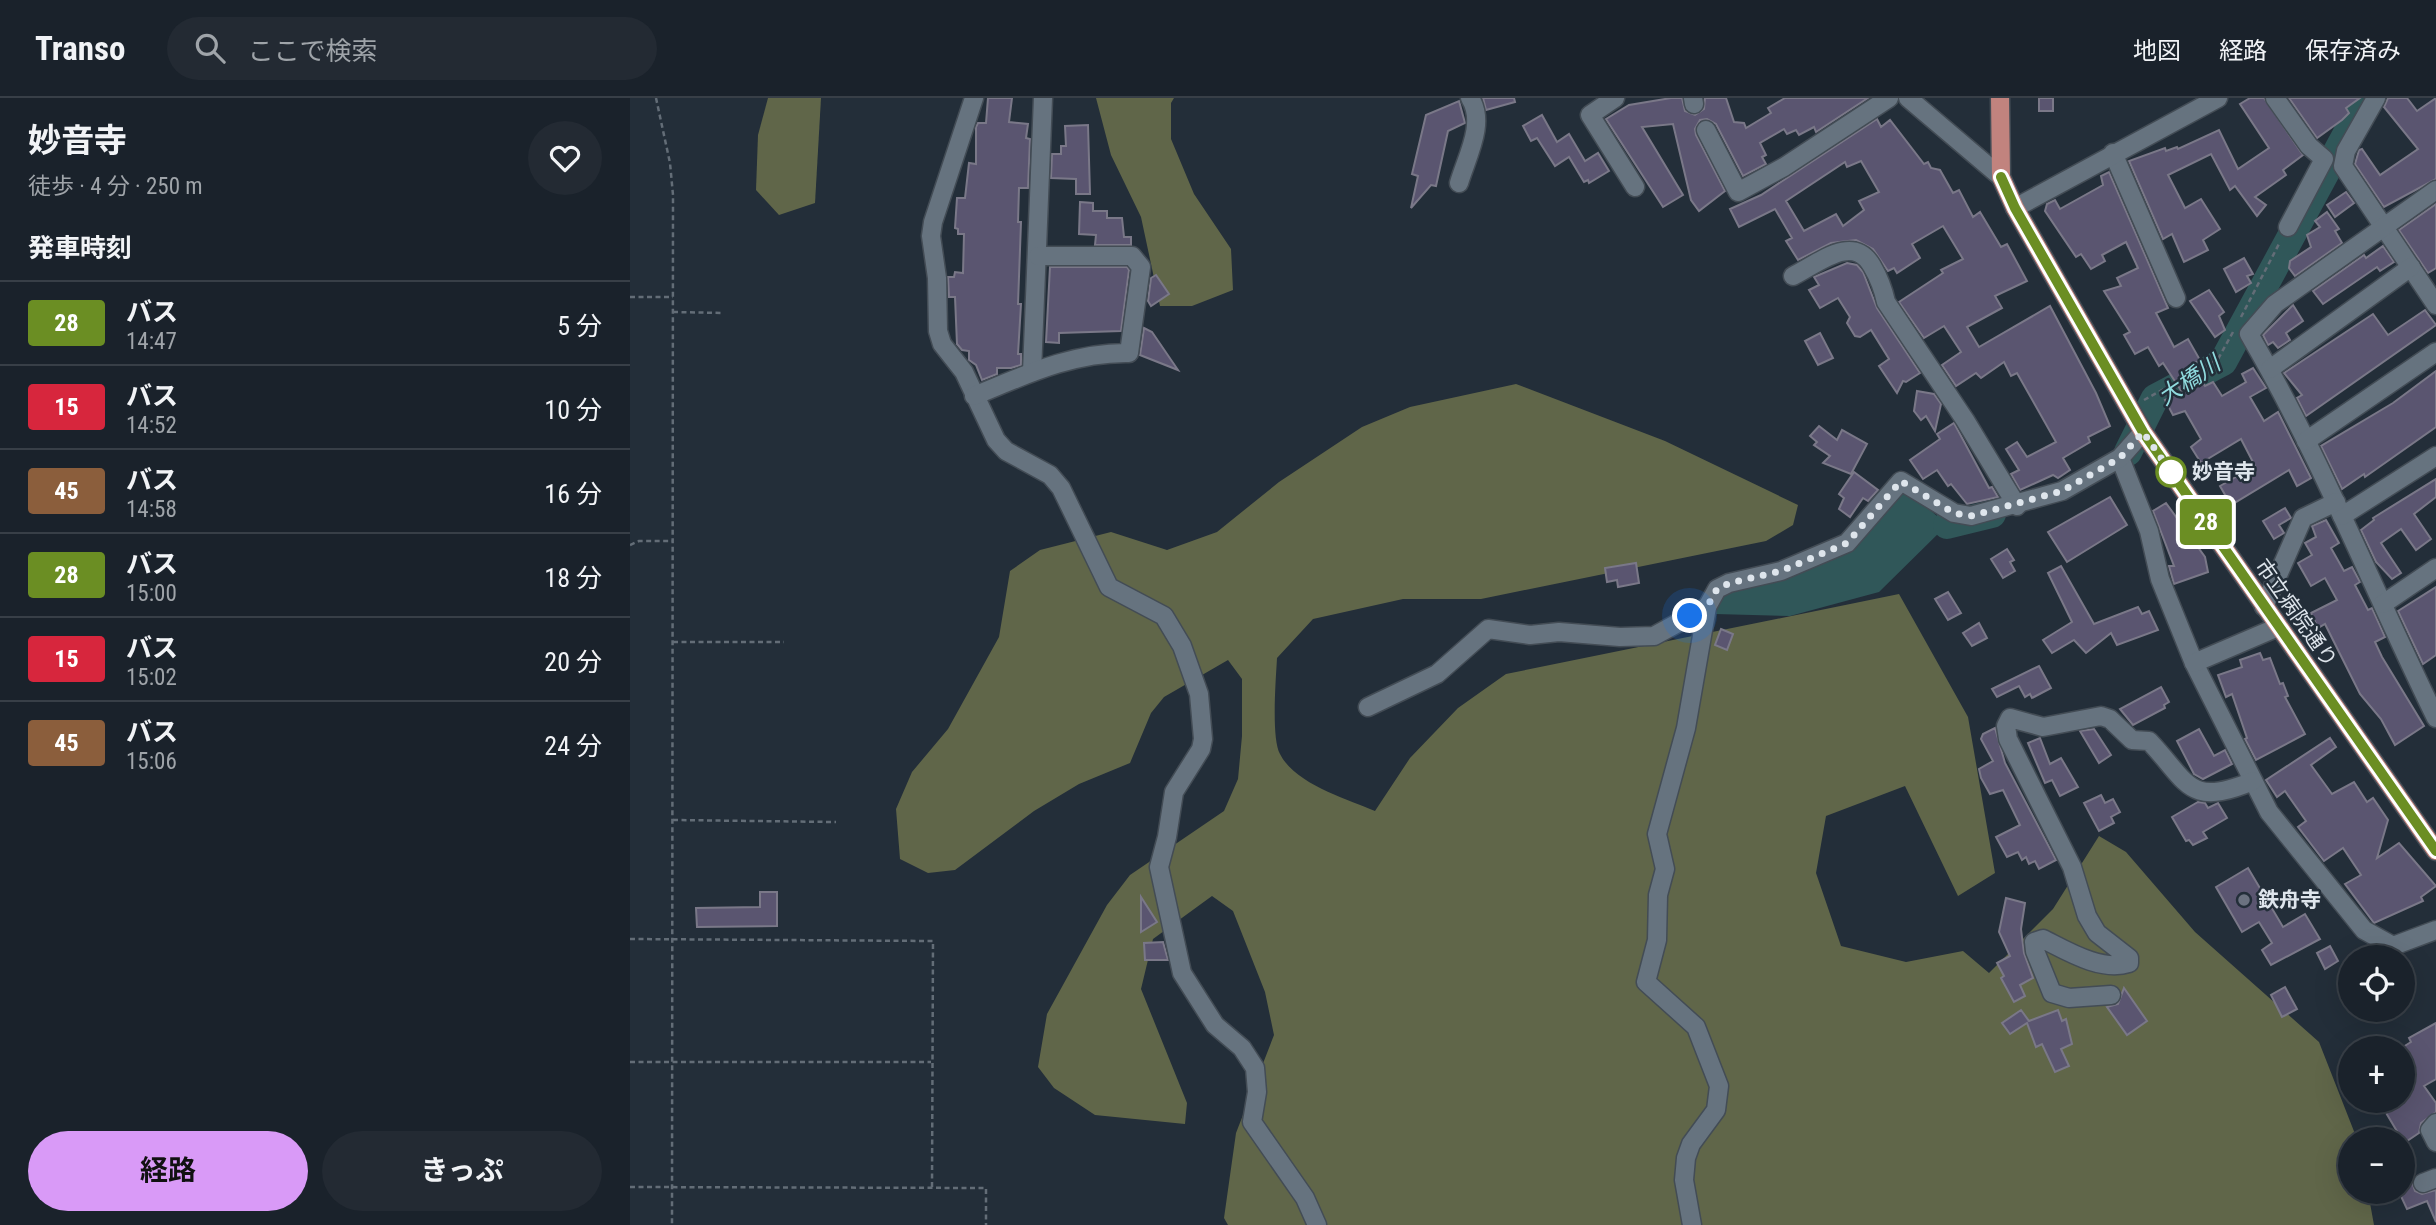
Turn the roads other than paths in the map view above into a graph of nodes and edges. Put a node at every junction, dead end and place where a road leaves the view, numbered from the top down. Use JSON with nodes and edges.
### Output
{"nodes":[{"id":1,"x":974,"y":98,"type":"edge"},
{"id":2,"x":1043,"y":98,"type":"edge"},
{"id":3,"x":1470,"y":98,"type":"edge"},
{"id":4,"x":1615,"y":98,"type":"edge"},
{"id":5,"x":1889,"y":98,"type":"edge"},
{"id":6,"x":1908,"y":98,"type":"edge"},
{"id":7,"x":2000,"y":98,"type":"edge"},
{"id":8,"x":2218,"y":98,"type":"edge"},
{"id":9,"x":2275,"y":98,"type":"edge"},
{"id":10,"x":2376,"y":98,"type":"edge"},
{"id":11,"x":2185,"y":106,"type":"edge"},
{"id":12,"x":1706,"y":130,"type":"dead end"},
{"id":13,"x":2113,"y":153,"type":"junction"},
{"id":14,"x":2001,"y":177,"type":"junction"},
{"id":15,"x":1459,"y":183,"type":"dead end"},
{"id":16,"x":1635,"y":187,"type":"dead end"},
{"id":17,"x":2436,"y":190,"type":"edge"},
{"id":18,"x":2015,"y":208,"type":"junction"},
{"id":19,"x":2385,"y":226,"type":"junction"},
{"id":20,"x":2288,"y":227,"type":"road end"},
{"id":21,"x":1038,"y":256,"type":"junction"},
{"id":22,"x":2411,"y":267,"type":"junction"},
{"id":23,"x":1793,"y":276,"type":"dead end"},
{"id":24,"x":2176,"y":298,"type":"dead end"},
{"id":25,"x":2435,"y":301,"type":"edge"},
{"id":26,"x":2436,"y":352,"type":"edge"},
{"id":27,"x":2270,"y":369,"type":"junction"},
{"id":28,"x":1032,"y":372,"type":"junction"},
{"id":29,"x":974,"y":396,"type":"junction"},
{"id":30,"x":2143,"y":432,"type":"junction"},
{"id":31,"x":2306,"y":441,"type":"junction"},
{"id":32,"x":2436,"y":456,"type":"edge"},
{"id":33,"x":2120,"y":458,"type":"junction"},
{"id":34,"x":2017,"y":506,"type":"junction"},
{"id":35,"x":2339,"y":509,"type":"junction"},
{"id":36,"x":2436,"y":568,"type":"edge"},
{"id":37,"x":2383,"y":604,"type":"junction"},
{"id":38,"x":1707,"y":607,"type":"junction"},
{"id":39,"x":2264,"y":607,"type":"junction"},
{"id":40,"x":2278,"y":627,"type":"junction"},
{"id":41,"x":2194,"y":663,"type":"junction"},
{"id":42,"x":2429,"y":685,"type":"edge"},
{"id":43,"x":1367,"y":707,"type":"dead end"},
{"id":44,"x":2436,"y":718,"type":"edge"},
{"id":45,"x":2253,"y":780,"type":"junction"},
{"id":46,"x":2436,"y":851,"type":"edge"},
{"id":47,"x":2436,"y":929,"type":"edge"},
{"id":48,"x":2111,"y":995,"type":"dead end"},
{"id":49,"x":2436,"y":1123,"type":"edge"},
{"id":50,"x":2436,"y":1142,"type":"edge"},
{"id":51,"x":1317,"y":1225,"type":"edge"},
{"id":52,"x":1692,"y":1225,"type":"edge"}],
"edges":[{"from":1,"to":29,"type":"street"},
{"from":2,"to":21,"type":"street"},
{"from":3,"to":15,"type":"street"},
{"from":4,"to":16,"type":"street"},
{"from":5,"to":12,"type":"street"},
{"from":6,"to":14,"type":"street"},
{"from":7,"to":14,"type":"main road"},
{"from":8,"to":11,"type":"street"},
{"from":9,"to":20,"type":"street"},
{"from":10,"to":19,"type":"street"},
{"from":11,"to":13,"type":"street"},
{"from":13,"to":18,"type":"street"},
{"from":13,"to":24,"type":"street"},
{"from":14,"to":18,"type":"main road","name":"市立病院通り"},
{"from":17,"to":19,"type":"street"},
{"from":18,"to":30,"type":"main road","name":"市立病院通り"},
{"from":19,"to":22,"type":"street"},
{"from":19,"to":27,"type":"street"},
{"from":21,"to":28,"type":"street"},
{"from":21,"to":28,"type":"street"},
{"from":22,"to":25,"type":"street"},
{"from":22,"to":27,"type":"street"},
{"from":23,"to":34,"type":"street"},
{"from":26,"to":31,"type":"street"},
{"from":27,"to":31,"type":"street"},
{"from":28,"to":29,"type":"street"},
{"from":29,"to":51,"type":"street"},
{"from":30,"to":33,"type":"street"},
{"from":30,"to":39,"type":"main road","name":"市立病院通り"},
{"from":31,"to":35,"type":"street"},
{"from":32,"to":35,"type":"street"},
{"from":33,"to":34,"type":"street"},
{"from":33,"to":41,"type":"street"},
{"from":34,"to":38,"type":"street"},
{"from":35,"to":37,"type":"street"},
{"from":35,"to":39,"type":"street"},
{"from":36,"to":37,"type":"street"},
{"from":37,"to":42,"type":"street"},
{"from":38,"to":43,"type":"street"},
{"from":38,"to":52,"type":"street"},
{"from":39,"to":40,"type":"main road","name":"市立病院通り"},
{"from":40,"to":41,"type":"street"},
{"from":40,"to":46,"type":"main road","name":"市立病院通り"},
{"from":41,"to":45,"type":"street"},
{"from":42,"to":44,"type":"street"},
{"from":45,"to":47,"type":"street"},
{"from":45,"to":48,"type":"street"},
{"from":49,"to":50,"type":"street"}]}
